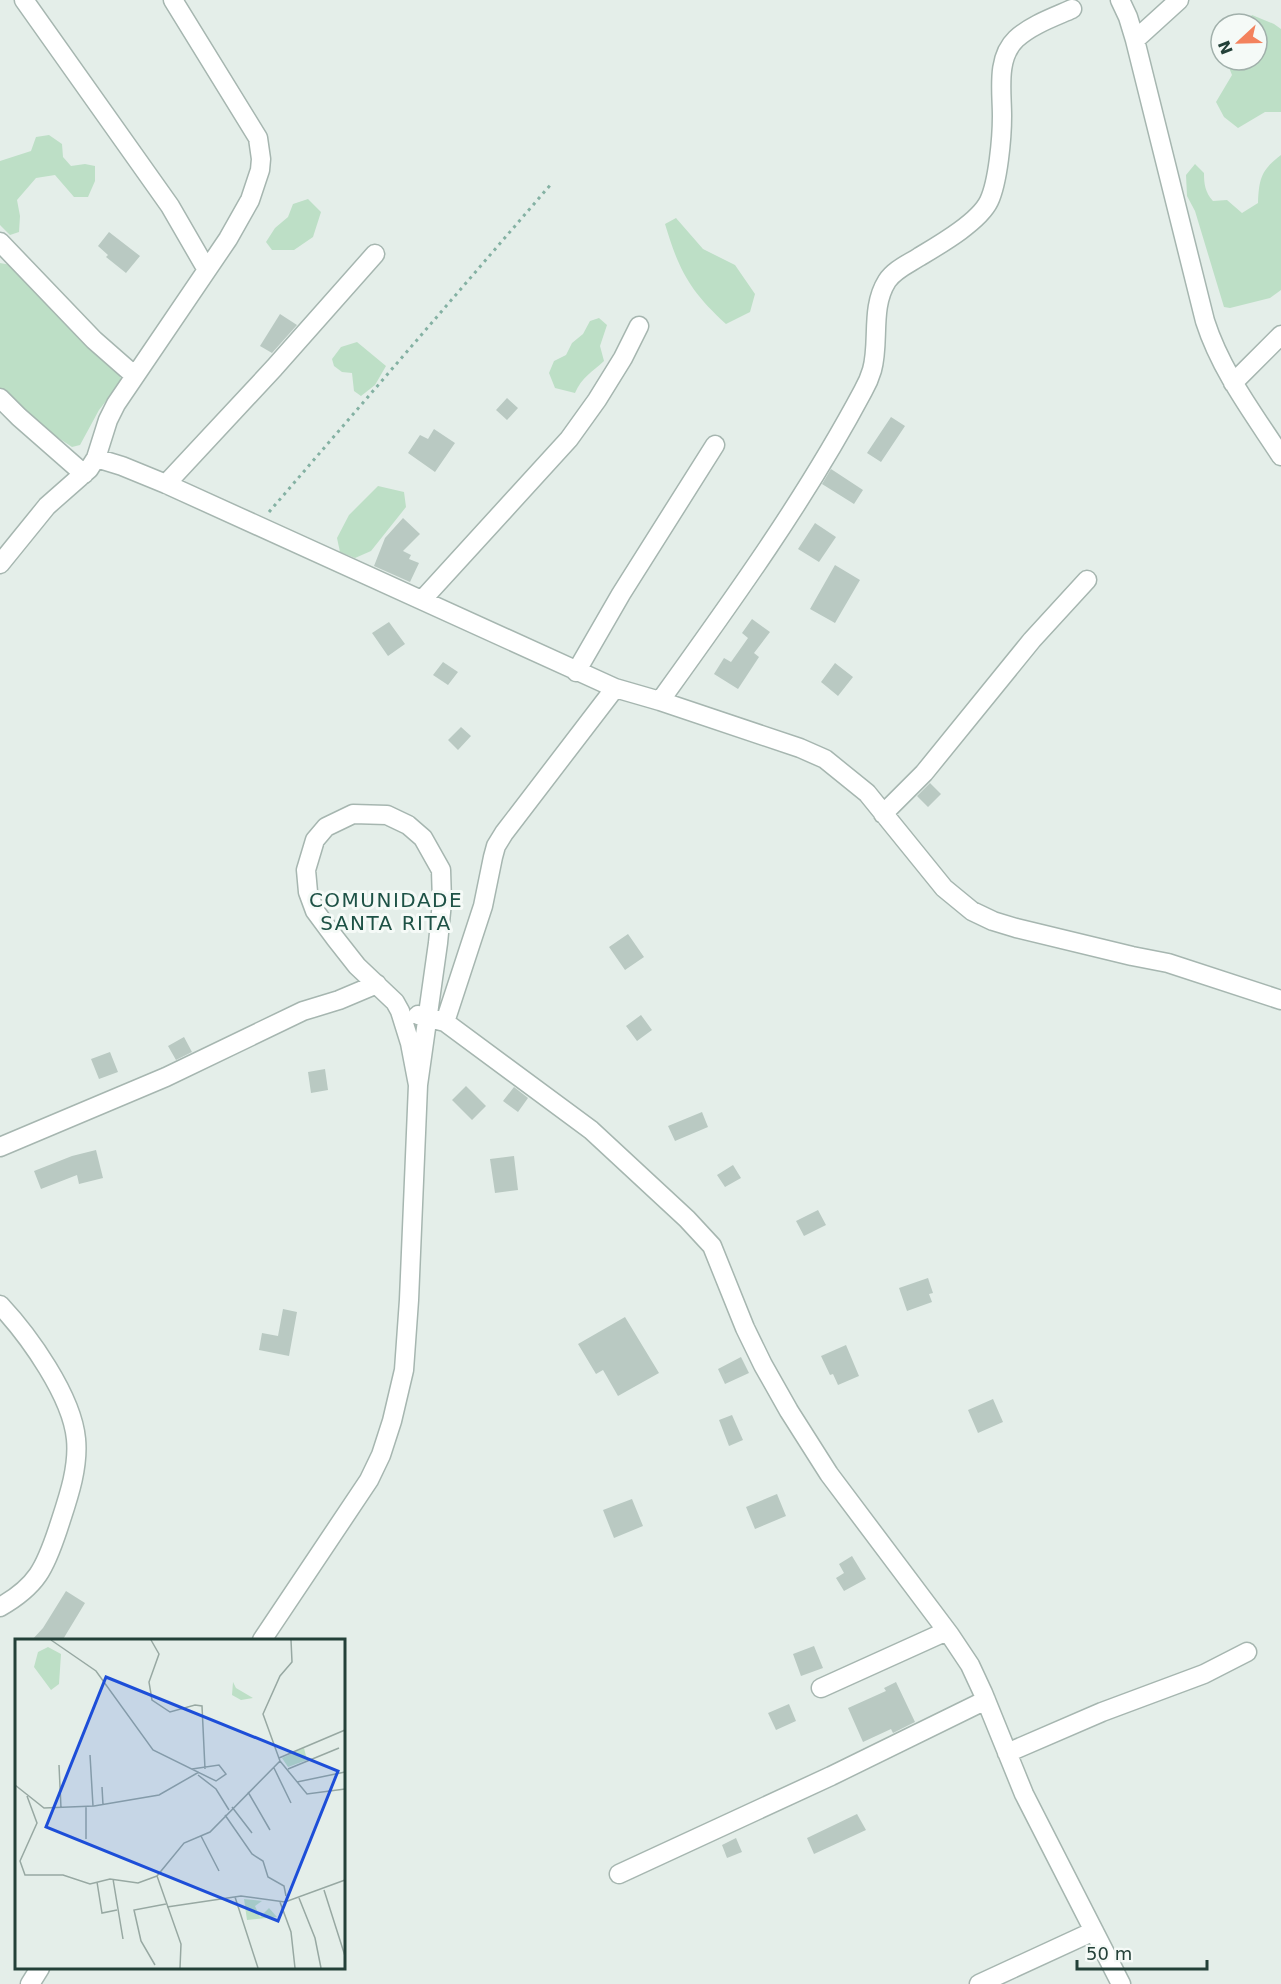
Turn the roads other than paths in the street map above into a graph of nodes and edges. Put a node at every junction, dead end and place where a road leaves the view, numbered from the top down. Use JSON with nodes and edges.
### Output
{"nodes":[{"id":1,"x":24,"y":0,"type":"edge"},
{"id":2,"x":173,"y":0,"type":"edge"},
{"id":3,"x":1120,"y":0,"type":"edge"},
{"id":4,"x":1179,"y":0,"type":"edge"},
{"id":5,"x":1072,"y":9,"type":"dead end"},
{"id":6,"x":1135,"y":40,"type":"junction"},
{"id":7,"x":0,"y":242,"type":"edge"},
{"id":8,"x":375,"y":254,"type":"dead end"},
{"id":9,"x":7,"y":256,"type":"edge"},
{"id":10,"x":207,"y":270,"type":"junction"},
{"id":11,"x":639,"y":327,"type":"dead end"},
{"id":12,"x":1281,"y":335,"type":"edge"},
{"id":13,"x":135,"y":376,"type":"junction"},
{"id":14,"x":1233,"y":383,"type":"junction"},
{"id":15,"x":0,"y":398,"type":"edge"},
{"id":16,"x":715,"y":445,"type":"dead end"},
{"id":17,"x":1281,"y":456,"type":"edge"},
{"id":18,"x":96,"y":458,"type":"junction"},
{"id":19,"x":84,"y":474,"type":"junction"},
{"id":20,"x":166,"y":484,"type":"junction"},
{"id":21,"x":0,"y":564,"type":"edge"},
{"id":22,"x":1088,"y":580,"type":"dead end"},
{"id":23,"x":422,"y":600,"type":"junction"},
{"id":24,"x":576,"y":672,"type":"junction"},
{"id":25,"x":615,"y":688,"type":"junction"},
{"id":26,"x":660,"y":701,"type":"junction"},
{"id":27,"x":883,"y":813,"type":"junction"},
{"id":28,"x":377,"y":984,"type":"junction"},
{"id":29,"x":1281,"y":1000,"type":"edge"},
{"id":30,"x":400,"y":1011,"type":"junction"},
{"id":31,"x":427,"y":1017,"type":"junction"},
{"id":32,"x":445,"y":1022,"type":"junction"},
{"id":33,"x":417,"y":1085,"type":"junction"},
{"id":34,"x":0,"y":1147,"type":"edge"},
{"id":35,"x":0,"y":1305,"type":"edge"},
{"id":36,"x":0,"y":1607,"type":"edge"},
{"id":37,"x":947,"y":1631,"type":"junction"},
{"id":38,"x":263,"y":1639,"type":"edge"},
{"id":39,"x":1247,"y":1652,"type":"dead end"},
{"id":40,"x":821,"y":1688,"type":"dead end"},
{"id":41,"x":986,"y":1700,"type":"junction"},
{"id":42,"x":1007,"y":1753,"type":"junction"},
{"id":43,"x":619,"y":1874,"type":"dead end"},
{"id":44,"x":1094,"y":1931,"type":"junction"},
{"id":45,"x":39,"y":1969,"type":"edge"},
{"id":46,"x":30,"y":1984,"type":"edge"},
{"id":47,"x":979,"y":1984,"type":"edge"},
{"id":48,"x":1121,"y":1984,"type":"edge"}],
"edges":[{"from":1,"to":10,"type":"street"},
{"from":2,"to":10,"type":"street"},
{"from":3,"to":6,"type":"street"},
{"from":4,"to":6,"type":"street"},
{"from":5,"to":26,"type":"street"},
{"from":6,"to":14,"type":"street"},
{"from":7,"to":9,"type":"street"},
{"from":8,"to":20,"type":"street"},
{"from":9,"to":13,"type":"street"},
{"from":10,"to":13,"type":"street"},
{"from":11,"to":23,"type":"street"},
{"from":12,"to":14,"type":"street"},
{"from":13,"to":18,"type":"street"},
{"from":14,"to":17,"type":"street"},
{"from":15,"to":19,"type":"street"},
{"from":16,"to":24,"type":"street"},
{"from":18,"to":19,"type":"street"},
{"from":18,"to":20,"type":"street"},
{"from":19,"to":21,"type":"street"},
{"from":20,"to":23,"type":"street"},
{"from":22,"to":27,"type":"street"},
{"from":23,"to":24,"type":"street"},
{"from":24,"to":25,"type":"street"},
{"from":25,"to":26,"type":"street"},
{"from":25,"to":32,"type":"street"},
{"from":26,"to":27,"type":"street"},
{"from":27,"to":29,"type":"street"},
{"from":28,"to":30,"type":"street"},
{"from":28,"to":31,"type":"street"},
{"from":28,"to":34,"type":"street"},
{"from":30,"to":31,"type":"street"},
{"from":30,"to":33,"type":"street"},
{"from":31,"to":32,"type":"street"},
{"from":31,"to":33,"type":"street"},
{"from":32,"to":37,"type":"street"},
{"from":33,"to":38,"type":"street"},
{"from":35,"to":36,"type":"street"},
{"from":37,"to":40,"type":"street"},
{"from":37,"to":41,"type":"street"},
{"from":39,"to":42,"type":"street"},
{"from":41,"to":42,"type":"street"},
{"from":41,"to":43,"type":"street"},
{"from":42,"to":44,"type":"street"},
{"from":44,"to":47,"type":"street"},
{"from":44,"to":48,"type":"street"},
{"from":45,"to":46,"type":"street"}]}
